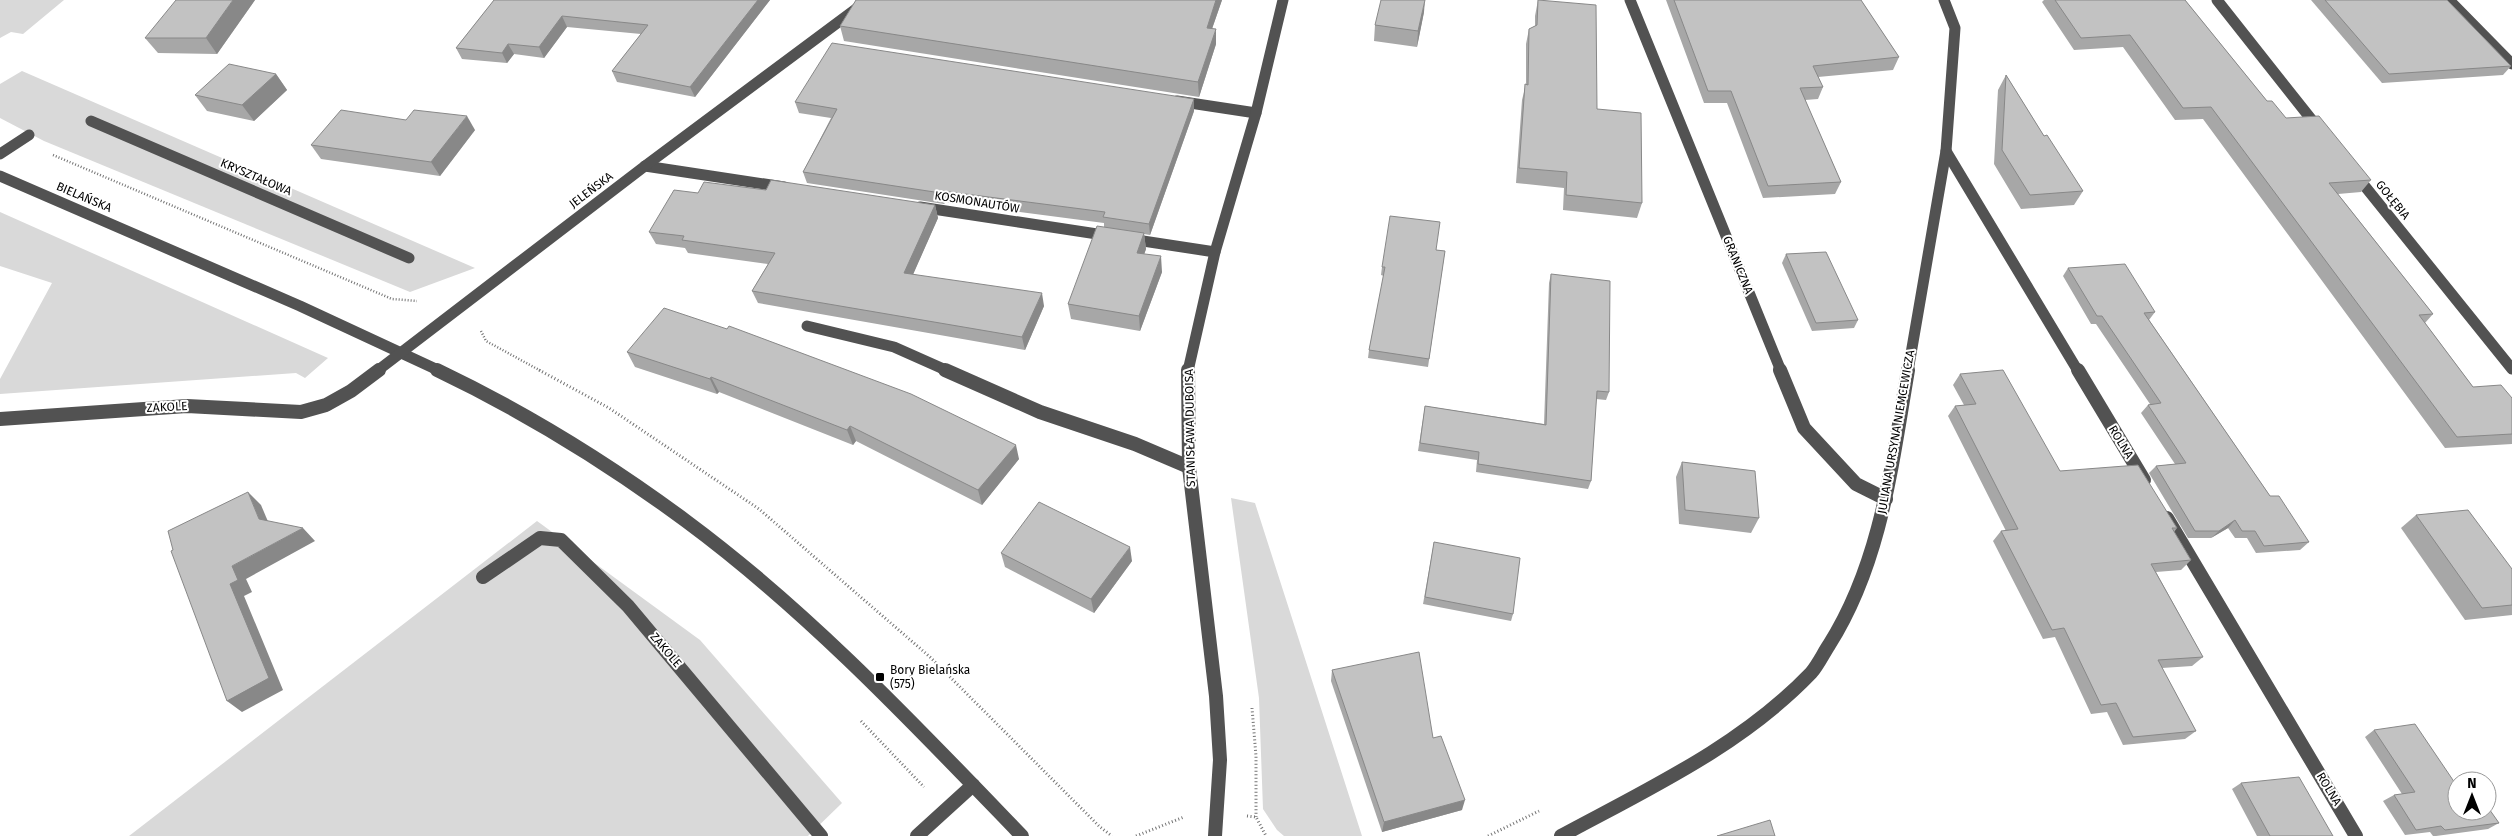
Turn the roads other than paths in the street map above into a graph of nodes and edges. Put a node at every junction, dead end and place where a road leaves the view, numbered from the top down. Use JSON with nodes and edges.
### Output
{"nodes":[{"id":1,"x":868,"y":0,"type":"edge"},
{"id":2,"x":1283,"y":0,"type":"edge"},
{"id":3,"x":1630,"y":0,"type":"edge"},
{"id":4,"x":1944,"y":0,"type":"edge"},
{"id":5,"x":2217,"y":0,"type":"edge"},
{"id":6,"x":2448,"y":0,"type":"edge"},
{"id":7,"x":2512,"y":64,"type":"edge"},
{"id":8,"x":1167,"y":99,"type":"edge"},
{"id":9,"x":1256,"y":113,"type":"junction"},
{"id":10,"x":91,"y":121,"type":"dead end"},
{"id":11,"x":29,"y":135,"type":"dead end"},
{"id":12,"x":2326,"y":138,"type":"edge"},
{"id":13,"x":1946,"y":152,"type":"junction"},
{"id":14,"x":0,"y":154,"type":"edge"},
{"id":15,"x":2345,"y":161,"type":"edge"},
{"id":16,"x":645,"y":166,"type":"junction"},
{"id":17,"x":0,"y":176,"type":"edge"},
{"id":18,"x":792,"y":188,"type":"edge"},
{"id":19,"x":910,"y":206,"type":"edge"},
{"id":20,"x":1215,"y":252,"type":"junction"},
{"id":21,"x":409,"y":258,"type":"dead end"},
{"id":22,"x":807,"y":326,"type":"dead end"},
{"id":23,"x":403,"y":351,"type":"junction"},
{"id":24,"x":2512,"y":369,"type":"edge"},
{"id":25,"x":333,"y":402,"type":"joint"},
{"id":26,"x":0,"y":419,"type":"edge"},
{"id":27,"x":1189,"y":467,"type":"junction"},
{"id":28,"x":2152,"y":494,"type":"edge"},
{"id":29,"x":1886,"y":499,"type":"junction"},
{"id":30,"x":2162,"y":511,"type":"edge"},
{"id":31,"x":483,"y":577,"type":"dead end"},
{"id":32,"x":972,"y":785,"type":"junction"},
{"id":33,"x":821,"y":836,"type":"edge"},
{"id":34,"x":917,"y":836,"type":"edge"},
{"id":35,"x":1022,"y":836,"type":"edge"},
{"id":36,"x":1216,"y":836,"type":"edge"},
{"id":37,"x":1562,"y":836,"type":"edge"},
{"id":38,"x":2356,"y":836,"type":"edge"}],
"edges":[{"from":1,"to":16,"type":"street","name":"JELEŃSKA"},
{"from":2,"to":9,"type":"street","name":"STANISŁAWA DUBOISA"},
{"from":3,"to":29,"type":"street","name":"GRANICZNA"},
{"from":4,"to":13,"type":"street","name":"JULIANA URSYNA NIEMCEWICZA"},
{"from":5,"to":12,"type":"street"},
{"from":6,"to":7,"type":"street"},
{"from":8,"to":9,"type":"street"},
{"from":9,"to":20,"type":"street","name":"STANISŁAWA DUBOISA"},
{"from":10,"to":21,"type":"street","name":"KRYSZTAŁOWA"},
{"from":11,"to":14,"type":"street"},
{"from":13,"to":28,"type":"street","name":"ROLNA"},
{"from":13,"to":29,"type":"street","name":"JULIANA URSYNA NIEMCEWICZA"},
{"from":15,"to":24,"type":"street","name":"GOŁĘBIA"},
{"from":16,"to":18,"type":"street"},
{"from":16,"to":23,"type":"street","name":"JELEŃSKA"},
{"from":17,"to":23,"type":"street","name":"BIELAŃSKA"},
{"from":19,"to":20,"type":"street","name":"KOSMONAUTÓW"},
{"from":20,"to":27,"type":"street","name":"STANISŁAWA DUBOISA"},
{"from":22,"to":27,"type":"street"},
{"from":23,"to":25,"type":"street","name":"JELEŃSKA"},
{"from":23,"to":32,"type":"street","name":"BIELAŃSKA"},
{"from":25,"to":26,"type":"street","name":"ZAKOLE"},
{"from":27,"to":36,"type":"street","name":"STANISŁAWA DUBOISA"},
{"from":29,"to":37,"type":"street","name":"JULIANA URSYNA NIEMCEWICZA"},
{"from":30,"to":38,"type":"street","name":"ROLNA"},
{"from":31,"to":33,"type":"street","name":"ZAKOLE"},
{"from":32,"to":34,"type":"street"},
{"from":32,"to":35,"type":"street","name":"BIELAŃSKA"}]}
